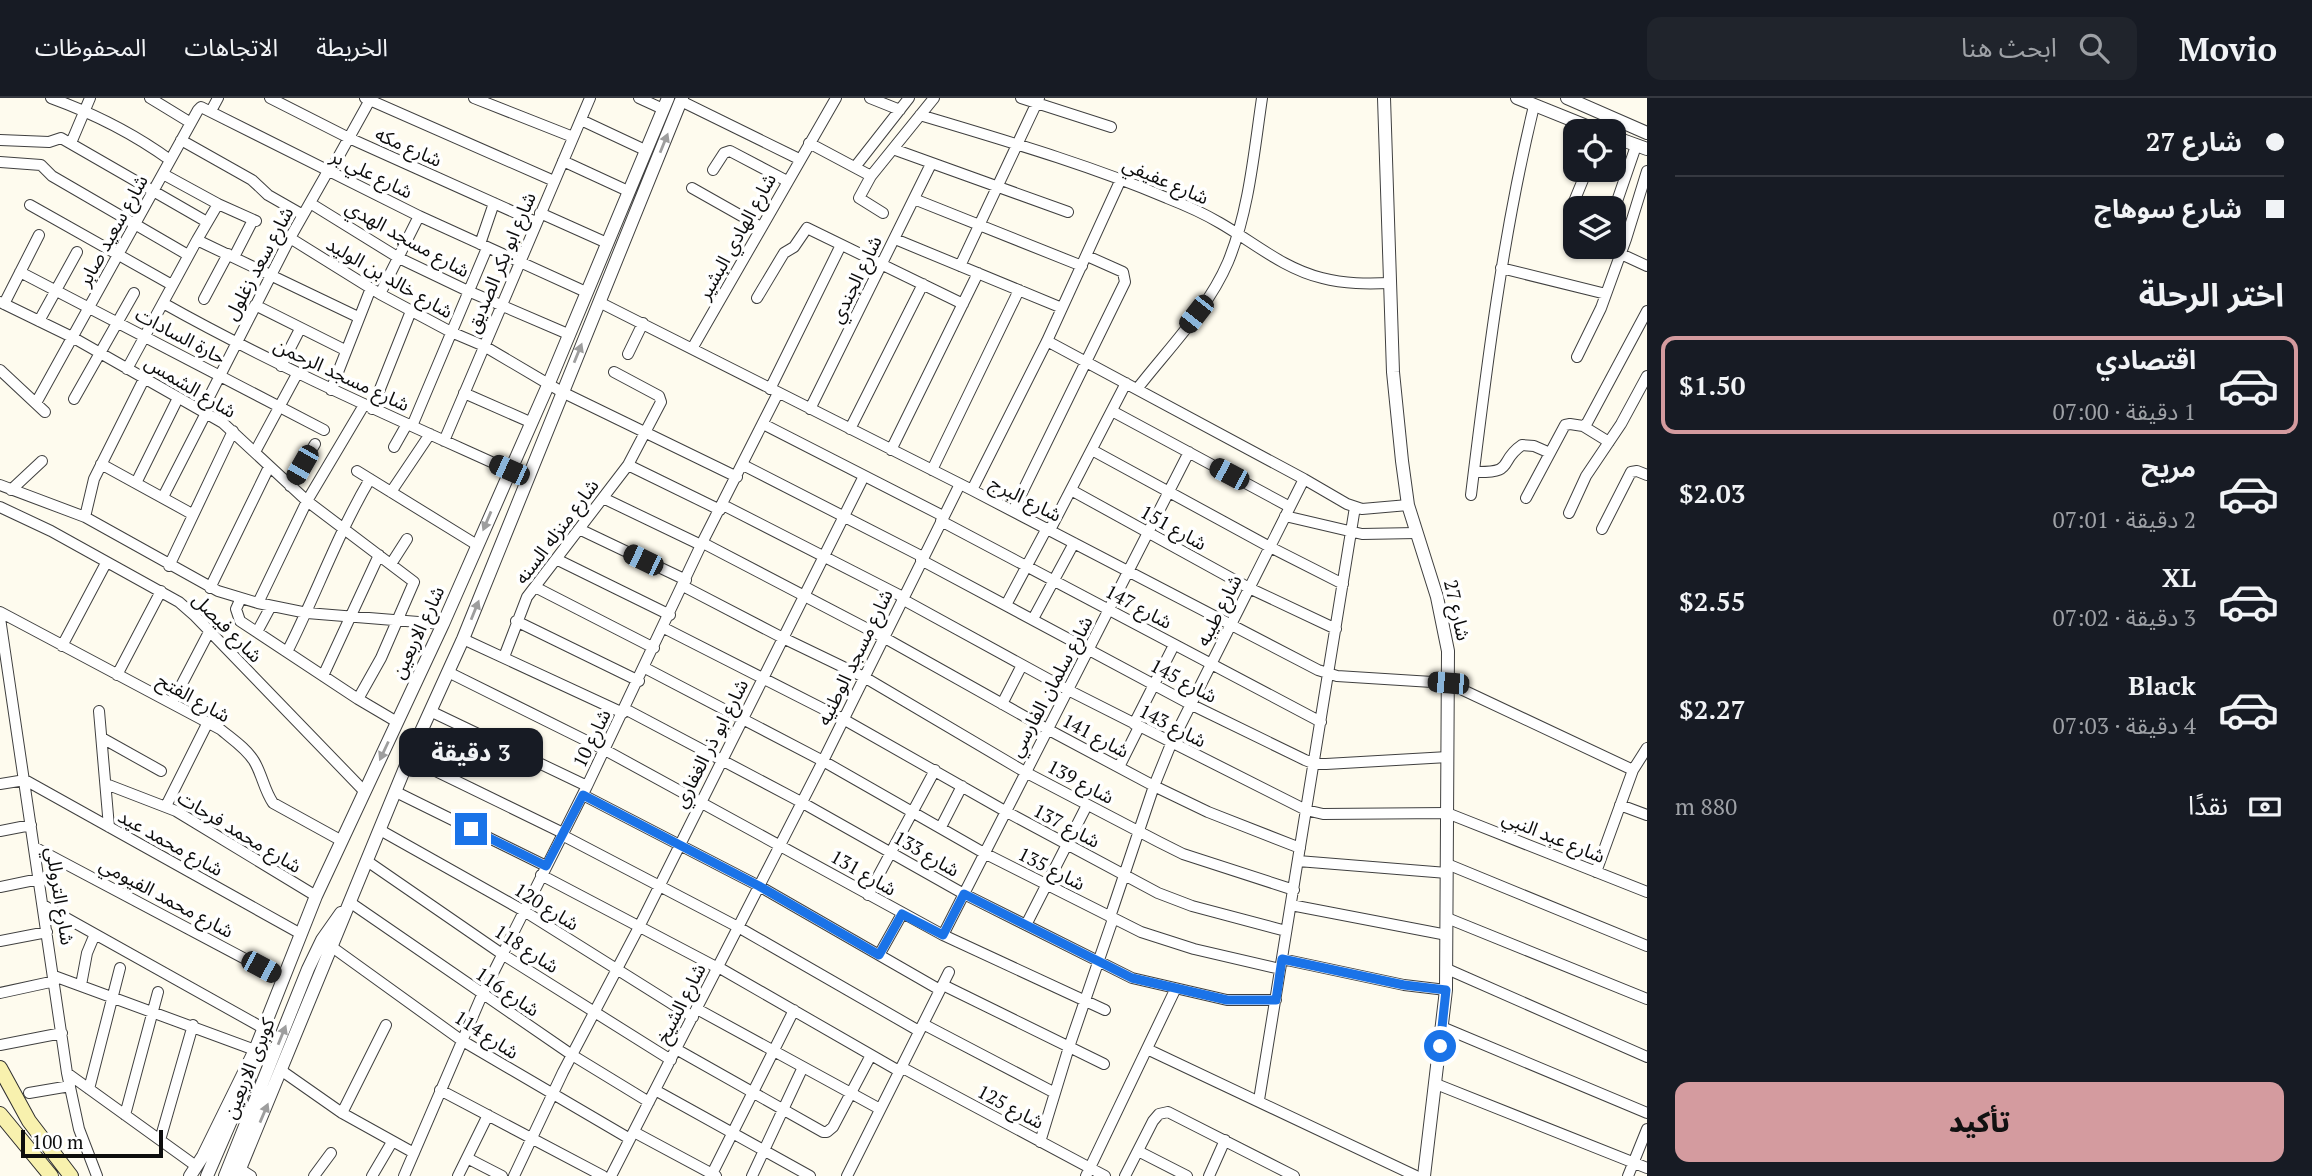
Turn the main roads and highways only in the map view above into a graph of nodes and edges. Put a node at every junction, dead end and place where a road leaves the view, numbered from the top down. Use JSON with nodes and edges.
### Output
{"nodes":[{"id":1,"x":0,"y":1068,"type":"edge"},
{"id":2,"x":13,"y":1095,"type":"junction"},
{"id":3,"x":0,"y":1107,"type":"edge"},
{"id":4,"x":0,"y":1114,"type":"edge"},
{"id":5,"x":51,"y":1176,"type":"edge"},
{"id":6,"x":71,"y":1176,"type":"edge"}],
"edges":[{"from":1,"to":2,"type":"main road"},
{"from":2,"to":3,"type":"main road"},
{"from":2,"to":6,"type":"main road"},
{"from":4,"to":5,"type":"main road"}]}
